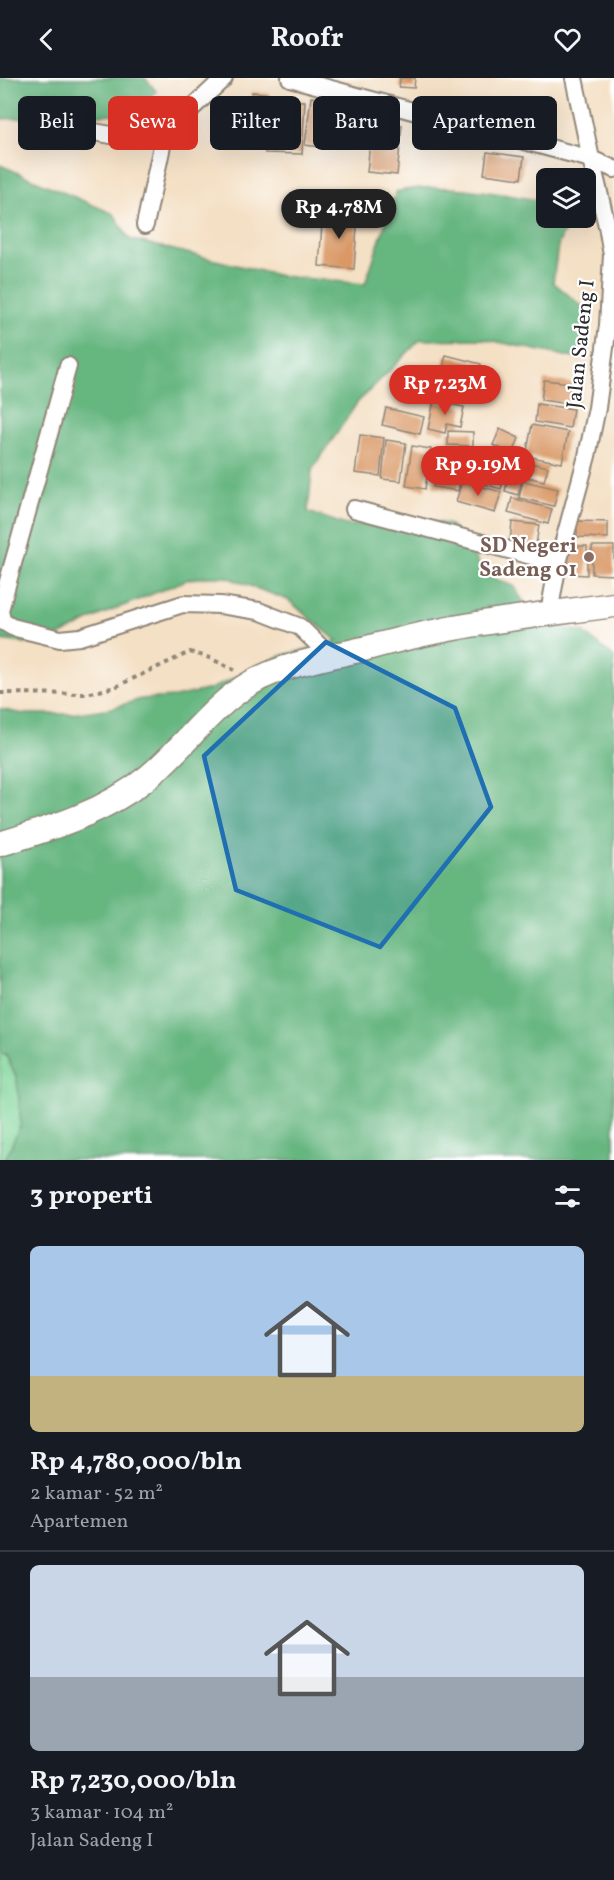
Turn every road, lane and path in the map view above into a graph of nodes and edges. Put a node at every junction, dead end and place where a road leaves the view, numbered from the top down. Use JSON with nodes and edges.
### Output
{"nodes":[{"id":1,"x":224,"y":78,"type":"edge"},
{"id":2,"x":291,"y":78,"type":"edge"},
{"id":3,"x":574,"y":78,"type":"edge"},
{"id":4,"x":198,"y":103,"type":"edge"},
{"id":5,"x":161,"y":150,"type":"edge"},
{"id":6,"x":591,"y":159,"type":"junction"},
{"id":7,"x":614,"y":169,"type":"edge"},
{"id":8,"x":145,"y":225,"type":"dead end"},
{"id":9,"x":613,"y":256,"type":"edge"},
{"id":10,"x":68,"y":366,"type":"dead end"},
{"id":11,"x":354,"y":509,"type":"dead end"},
{"id":12,"x":558,"y":563,"type":"junction"},
{"id":13,"x":614,"y":605,"type":"edge"},
{"id":14,"x":549,"y":613,"type":"junction"},
{"id":15,"x":330,"y":656,"type":"junction"},
{"id":16,"x":252,"y":682,"type":"junction"},
{"id":17,"x":0,"y":693,"type":"edge"},
{"id":18,"x":0,"y":844,"type":"edge"}],
"edges":[{"from":1,"to":4,"type":"street"},
{"from":2,"to":6,"type":"street"},
{"from":3,"to":6,"type":"street","name":"Jalan Sadeng I"},
{"from":5,"to":8,"type":"street"},
{"from":6,"to":7,"type":"street"},
{"from":6,"to":9,"type":"street","name":"Jalan Sadeng I"},
{"from":9,"to":12,"type":"street","name":"Jalan Sadeng I"},
{"from":10,"to":15,"type":"street"},
{"from":11,"to":12,"type":"street"},
{"from":12,"to":14,"type":"street","name":"Jalan Sadeng I"},
{"from":13,"to":14,"type":"main road"},
{"from":14,"to":15,"type":"main road"},
{"from":15,"to":16,"type":"main road"},
{"from":16,"to":17,"type":"path"},
{"from":16,"to":18,"type":"main road"}]}
